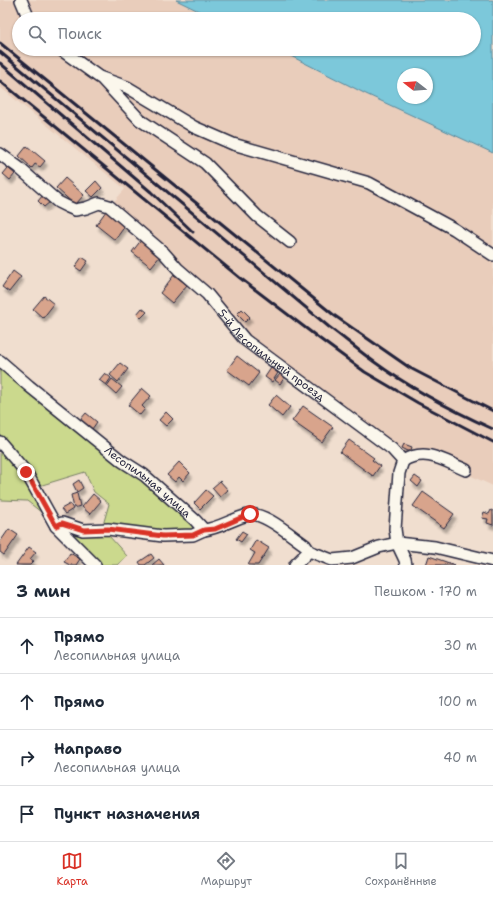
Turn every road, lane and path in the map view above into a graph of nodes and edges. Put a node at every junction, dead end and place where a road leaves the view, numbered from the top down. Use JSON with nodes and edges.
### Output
{"nodes":[{"id":1,"x":21,"y":0,"type":"edge"},
{"id":2,"x":26,"y":12,"type":"edge"},
{"id":3,"x":70,"y":56,"type":"edge"},
{"id":4,"x":99,"y":76,"type":"junction"},
{"id":5,"x":0,"y":154,"type":"edge"},
{"id":6,"x":290,"y":242,"type":"dead end"},
{"id":7,"x":493,"y":255,"type":"edge"},
{"id":8,"x":0,"y":361,"type":"edge"},
{"id":9,"x":0,"y":442,"type":"edge"},
{"id":10,"x":403,"y":461,"type":"junction"},
{"id":11,"x":466,"y":470,"type":"dead end"},
{"id":12,"x":56,"y":526,"type":"junction"},
{"id":13,"x":204,"y":530,"type":"junction"},
{"id":14,"x":397,"y":543,"type":"junction"},
{"id":15,"x":309,"y":551,"type":"junction"},
{"id":16,"x":493,"y":561,"type":"edge"},
{"id":17,"x":95,"y":565,"type":"edge"},
{"id":18,"x":295,"y":565,"type":"edge"},
{"id":19,"x":406,"y":565,"type":"edge"}],
"edges":[{"from":1,"to":2,"type":"street"},
{"from":3,"to":4,"type":"street"},
{"from":4,"to":6,"type":"street"},
{"from":4,"to":7,"type":"street"},
{"from":5,"to":10,"type":"street","name":"5-й Лесопильный проезд"},
{"from":8,"to":13,"type":"street","name":"Лесопильная улица"},
{"from":9,"to":12,"type":"street"},
{"from":10,"to":11,"type":"street"},
{"from":10,"to":14,"type":"street"},
{"from":12,"to":13,"type":"street"},
{"from":12,"to":17,"type":"street"},
{"from":13,"to":15,"type":"street"},
{"from":14,"to":15,"type":"street"},
{"from":14,"to":16,"type":"street"},
{"from":14,"to":19,"type":"street"},
{"from":15,"to":18,"type":"street"}]}
